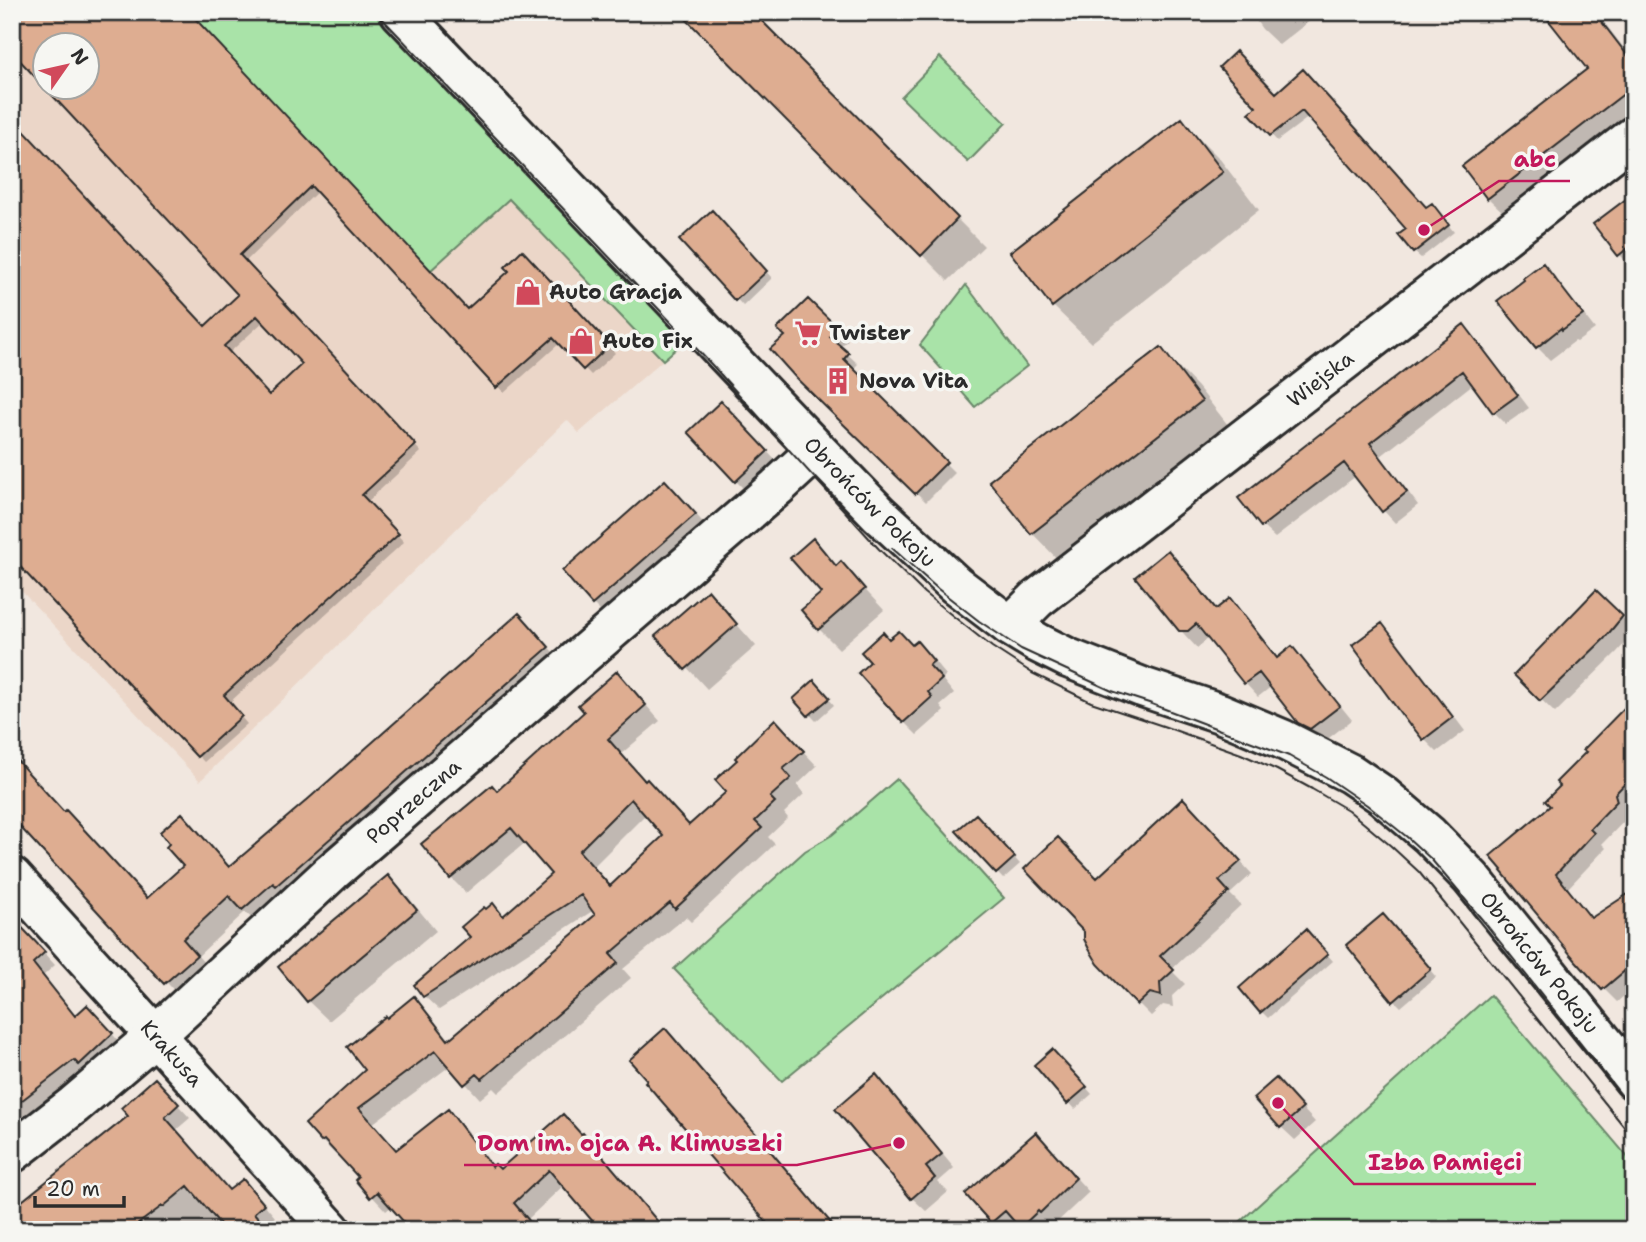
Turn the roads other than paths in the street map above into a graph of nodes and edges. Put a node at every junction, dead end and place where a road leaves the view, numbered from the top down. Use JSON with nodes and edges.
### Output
{"nodes":[{"id":1,"x":400,"y":12,"type":"edge"},
{"id":2,"x":1634,"y":136,"type":"edge"},
{"id":3,"x":816,"y":449,"type":"junction"},
{"id":4,"x":1010,"y":626,"type":"junction"},
{"id":5,"x":12,"y":877,"type":"edge"},
{"id":6,"x":155,"y":1036,"type":"junction"},
{"id":7,"x":1634,"y":1080,"type":"edge"},
{"id":8,"x":12,"y":1153,"type":"edge"},
{"id":9,"x":331,"y":1230,"type":"edge"}],
"edges":[{"from":1,"to":3,"type":"street","name":"Obrońców Pokoju"},
{"from":2,"to":4,"type":"street","name":"Wiejska"},
{"from":3,"to":4,"type":"street","name":"Obrońców Pokoju"},
{"from":3,"to":6,"type":"street","name":"Poprzeczna"},
{"from":4,"to":7,"type":"street","name":"Obrońców Pokoju"},
{"from":5,"to":6,"type":"street","name":"Krakusa"},
{"from":6,"to":8,"type":"street","name":"Poprzeczna"},
{"from":6,"to":9,"type":"street","name":"Krakusa"}]}
